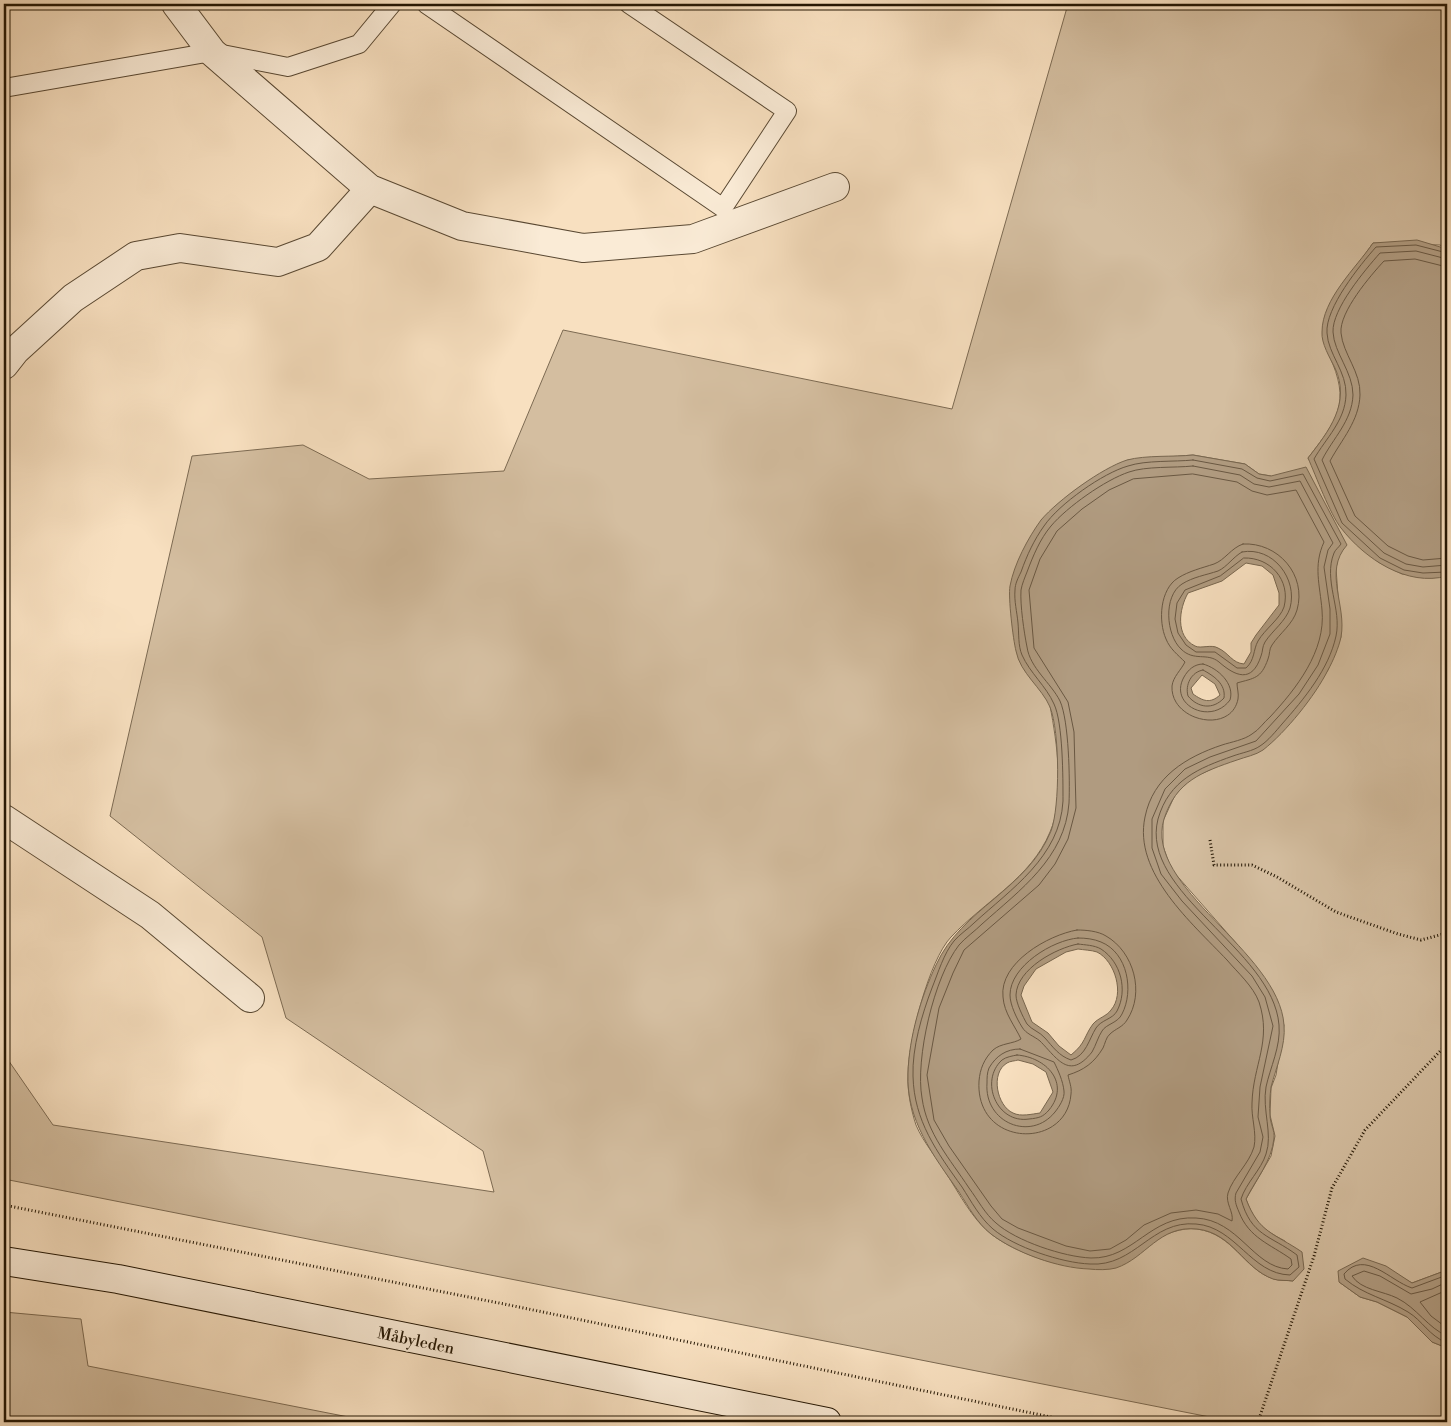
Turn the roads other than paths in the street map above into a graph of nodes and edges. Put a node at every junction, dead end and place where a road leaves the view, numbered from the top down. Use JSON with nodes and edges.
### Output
{"nodes":[{"id":1,"x":176,"y":4,"type":"edge"},
{"id":2,"x":392,"y":4,"type":"edge"},
{"id":3,"x":426,"y":4,"type":"edge"},
{"id":4,"x":629,"y":4,"type":"edge"},
{"id":5,"x":212,"y":52,"type":"junction"},
{"id":6,"x":4,"y":88,"type":"edge"},
{"id":7,"x":835,"y":186,"type":"dead end"},
{"id":8,"x":370,"y":189,"type":"junction"},
{"id":9,"x":4,"y":365,"type":"edge"},
{"id":10,"x":4,"y":819,"type":"edge"},
{"id":11,"x":250,"y":998,"type":"dead end"},
{"id":12,"x":4,"y":1261,"type":"edge"},
{"id":13,"x":827,"y":1422,"type":"edge"}],
"edges":[{"from":1,"to":5,"type":"street"},
{"from":2,"to":5,"type":"lane"},
{"from":3,"to":4,"type":"lane"},
{"from":5,"to":6,"type":"lane"},
{"from":5,"to":8,"type":"street"},
{"from":7,"to":8,"type":"street"},
{"from":8,"to":9,"type":"street"},
{"from":10,"to":11,"type":"street"},
{"from":12,"to":13,"type":"street","name":"Måbyleden"}]}
